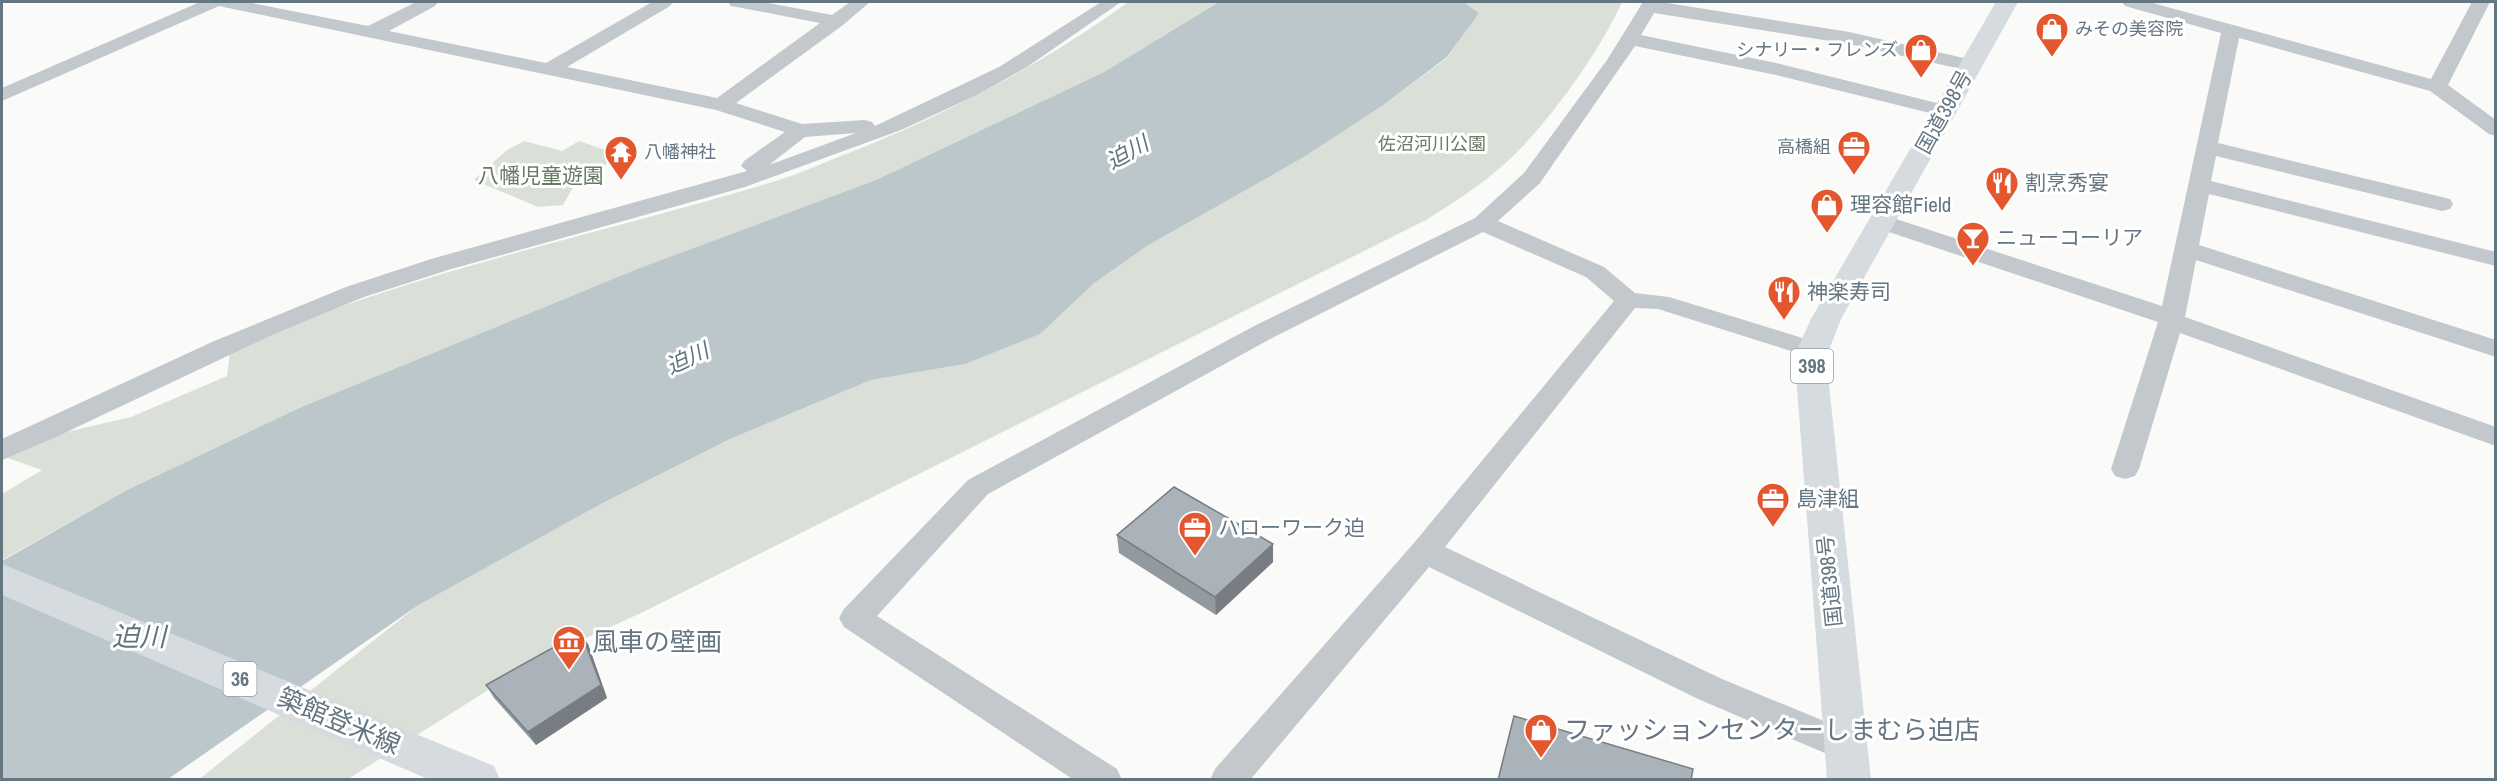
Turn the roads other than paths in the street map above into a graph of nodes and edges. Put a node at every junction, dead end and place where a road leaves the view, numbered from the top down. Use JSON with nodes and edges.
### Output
{"nodes":[{"id":1,"x":214,"y":2,"type":"edge"},
{"id":2,"x":223,"y":2,"type":"edge"},
{"id":3,"x":429,"y":2,"type":"edge"},
{"id":4,"x":664,"y":2,"type":"edge"},
{"id":5,"x":737,"y":2,"type":"edge"},
{"id":6,"x":861,"y":2,"type":"edge"},
{"id":7,"x":1112,"y":2,"type":"edge"},
{"id":8,"x":2007,"y":2,"type":"edge"},
{"id":9,"x":2131,"y":2,"type":"edge"},
{"id":10,"x":2481,"y":2,"type":"edge"},
{"id":11,"x":1651,"y":4,"type":"edge"},
{"id":12,"x":836,"y":21,"type":"junction"},
{"id":13,"x":2231,"y":30,"type":"junction"},
{"id":14,"x":372,"y":32,"type":"junction"},
{"id":15,"x":1630,"y":39,"type":"junction"},
{"id":16,"x":1970,"y":65,"type":"junction"},
{"id":17,"x":550,"y":69,"type":"junction"},
{"id":18,"x":2437,"y":87,"type":"junction"},
{"id":19,"x":2,"y":96,"type":"edge"},
{"id":20,"x":721,"y":105,"type":"junction"},
{"id":21,"x":1946,"y":111,"type":"junction"},
{"id":22,"x":911,"y":117,"type":"junction"},
{"id":23,"x":800,"y":130,"type":"junction"},
{"id":24,"x":2496,"y":130,"type":"edge"},
{"id":25,"x":2207,"y":147,"type":"junction"},
{"id":26,"x":2199,"y":185,"type":"junction"},
{"id":27,"x":697,"y":194,"type":"junction"},
{"id":28,"x":2442,"y":204,"type":"dead end"},
{"id":29,"x":1882,"y":222,"type":"junction"},
{"id":30,"x":1483,"y":223,"type":"junction"},
{"id":31,"x":2186,"y":249,"type":"junction"},
{"id":32,"x":2496,"y":259,"type":"edge"},
{"id":33,"x":1628,"y":300,"type":"junction"},
{"id":34,"x":2172,"y":320,"type":"junction"},
{"id":35,"x":2496,"y":349,"type":"edge"},
{"id":36,"x":1813,"y":350,"type":"junction"},
{"id":37,"x":2496,"y":437,"type":"edge"},
{"id":38,"x":2,"y":450,"type":"edge"},
{"id":39,"x":2125,"y":469,"type":"dead end"},
{"id":40,"x":1425,"y":551,"type":"junction"},
{"id":41,"x":2,"y":579,"type":"edge"},
{"id":42,"x":1846,"y":746,"type":"junction"},
{"id":43,"x":478,"y":780,"type":"edge"},
{"id":44,"x":1104,"y":780,"type":"edge"},
{"id":45,"x":1228,"y":780,"type":"edge"},
{"id":46,"x":1849,"y":780,"type":"edge"}],
"edges":[{"from":1,"to":19,"type":"street"},
{"from":2,"to":14,"type":"street"},
{"from":3,"to":14,"type":"street"},
{"from":4,"to":17,"type":"street"},
{"from":5,"to":12,"type":"street"},
{"from":6,"to":12,"type":"street"},
{"from":7,"to":22,"type":"street"},
{"from":8,"to":16,"type":"main road","name":"国道398号","number":"398"},
{"from":9,"to":13,"type":"street"},
{"from":10,"to":18,"type":"street"},
{"from":11,"to":15,"type":"street"},
{"from":11,"to":16,"type":"street"},
{"from":12,"to":20,"type":"street"},
{"from":13,"to":18,"type":"street"},
{"from":13,"to":25,"type":"street"},
{"from":14,"to":17,"type":"street"},
{"from":15,"to":21,"type":"street"},
{"from":15,"to":30,"type":"street"},
{"from":16,"to":21,"type":"main road","name":"国道398号","number":"398"},
{"from":17,"to":20,"type":"street"},
{"from":18,"to":24,"type":"street"},
{"from":20,"to":23,"type":"street"},
{"from":21,"to":29,"type":"main road","name":"国道398号","number":"398"},
{"from":22,"to":23,"type":"street"},
{"from":22,"to":27,"type":"street"},
{"from":23,"to":27,"type":"street"},
{"from":25,"to":26,"type":"street"},
{"from":25,"to":28,"type":"street"},
{"from":26,"to":31,"type":"street"},
{"from":26,"to":32,"type":"street"},
{"from":27,"to":38,"type":"street"},
{"from":29,"to":34,"type":"street"},
{"from":29,"to":36,"type":"main road","name":"国道398号","number":"398"},
{"from":30,"to":33,"type":"street"},
{"from":30,"to":44,"type":"street"},
{"from":31,"to":34,"type":"street"},
{"from":31,"to":35,"type":"street"},
{"from":33,"to":36,"type":"street"},
{"from":33,"to":40,"type":"street"},
{"from":34,"to":37,"type":"street"},
{"from":34,"to":39,"type":"street"},
{"from":36,"to":42,"type":"main road","name":"国道398号","number":"398"},
{"from":40,"to":42,"type":"street"},
{"from":40,"to":45,"type":"street"},
{"from":41,"to":43,"type":"main road","name":"築館登米線","number":"36"},
{"from":42,"to":46,"type":"main road","name":"国道398号","number":"398"}]}
